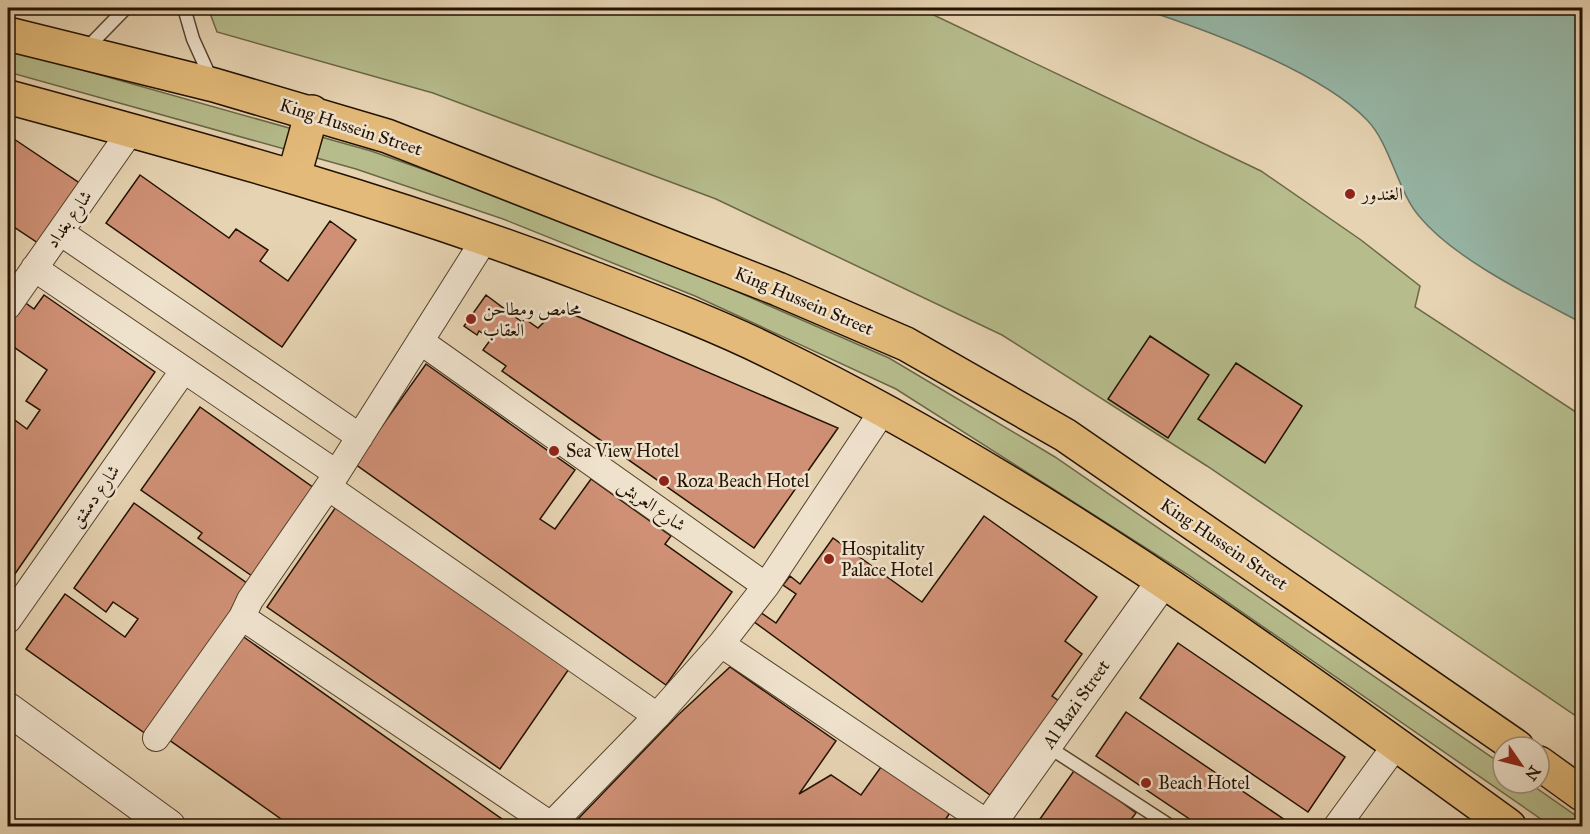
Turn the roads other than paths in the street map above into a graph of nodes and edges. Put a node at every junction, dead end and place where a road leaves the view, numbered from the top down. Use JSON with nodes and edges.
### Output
{"nodes":[{"id":1,"x":126,"y":8,"type":"edge"},
{"id":2,"x":184,"y":8,"type":"edge"},
{"id":3,"x":8,"y":34,"type":"edge"},
{"id":4,"x":82,"y":54,"type":"junction"},
{"id":5,"x":214,"y":85,"type":"junction"},
{"id":6,"x":8,"y":97,"type":"edge"},
{"id":7,"x":312,"y":112,"type":"junction"},
{"id":8,"x":130,"y":132,"type":"junction"},
{"id":9,"x":294,"y":176,"type":"junction"},
{"id":10,"x":60,"y":232,"type":"junction"},
{"id":11,"x":486,"y":237,"type":"junction"},
{"id":12,"x":34,"y":268,"type":"junction"},
{"id":13,"x":8,"y":306,"type":"edge"},
{"id":14,"x":420,"y":341,"type":"junction"},
{"id":15,"x":183,"y":371,"type":"junction"},
{"id":16,"x":884,"y":409,"type":"junction"},
{"id":17,"x":360,"y":436,"type":"junction"},
{"id":18,"x":332,"y":480,"type":"junction"},
{"id":19,"x":1163,"y":581,"type":"junction"},
{"id":20,"x":766,"y":586,"type":"junction"},
{"id":21,"x":242,"y":617,"type":"junction"},
{"id":22,"x":8,"y":620,"type":"edge"},
{"id":23,"x":721,"y":644,"type":"junction"},
{"id":24,"x":8,"y":709,"type":"edge"},
{"id":25,"x":657,"y":716,"type":"junction"},
{"id":26,"x":1500,"y":735,"type":"edge"},
{"id":27,"x":156,"y":738,"type":"dead end"},
{"id":28,"x":1396,"y":745,"type":"junction"},
{"id":29,"x":1047,"y":746,"type":"junction"},
{"id":30,"x":1551,"y":772,"type":"edge"},
{"id":31,"x":1582,"y":794,"type":"edge"},
{"id":32,"x":169,"y":826,"type":"edge"},
{"id":33,"x":989,"y":826,"type":"edge"},
{"id":34,"x":1169,"y":826,"type":"edge"},
{"id":35,"x":1337,"y":826,"type":"edge"},
{"id":36,"x":1509,"y":826,"type":"edge"}],
"edges":[{"from":1,"to":4,"type":"lane"},
{"from":2,"to":5,"type":"lane"},
{"from":3,"to":4,"type":"highway","name":"King Hussein Street"},
{"from":4,"to":5,"type":"highway","name":"King Hussein Street"},
{"from":5,"to":7,"type":"highway","name":"King Hussein Street"},
{"from":6,"to":8,"type":"highway"},
{"from":7,"to":9,"type":"highway"},
{"from":7,"to":26,"type":"highway","name":"King Hussein Street"},
{"from":8,"to":9,"type":"highway"},
{"from":8,"to":10,"type":"street","name":"شارع بغداد"},
{"from":9,"to":11,"type":"highway"},
{"from":10,"to":12,"type":"street","name":"شارع بغداد"},
{"from":10,"to":17,"type":"street"},
{"from":11,"to":14,"type":"street"},
{"from":11,"to":16,"type":"highway"},
{"from":12,"to":13,"type":"street","name":"شارع بغداد"},
{"from":12,"to":15,"type":"street"},
{"from":14,"to":17,"type":"street"},
{"from":14,"to":20,"type":"street","name":"شارع العريش"},
{"from":15,"to":18,"type":"street"},
{"from":15,"to":22,"type":"street","name":"شارع دمشق"},
{"from":16,"to":19,"type":"highway"},
{"from":16,"to":20,"type":"street"},
{"from":17,"to":18,"type":"street"},
{"from":18,"to":21,"type":"street"},
{"from":18,"to":25,"type":"street"},
{"from":19,"to":28,"type":"highway"},
{"from":19,"to":29,"type":"street","name":"Al Razi Street"},
{"from":20,"to":23,"type":"street"},
{"from":21,"to":25,"type":"street"},
{"from":21,"to":27,"type":"street"},
{"from":23,"to":25,"type":"street"},
{"from":23,"to":33,"type":"street"},
{"from":24,"to":32,"type":"street"},
{"from":28,"to":35,"type":"street"},
{"from":28,"to":36,"type":"highway"},
{"from":29,"to":33,"type":"street","name":"Al Razi Street"},
{"from":29,"to":34,"type":"lane"},
{"from":30,"to":31,"type":"highway"}]}
